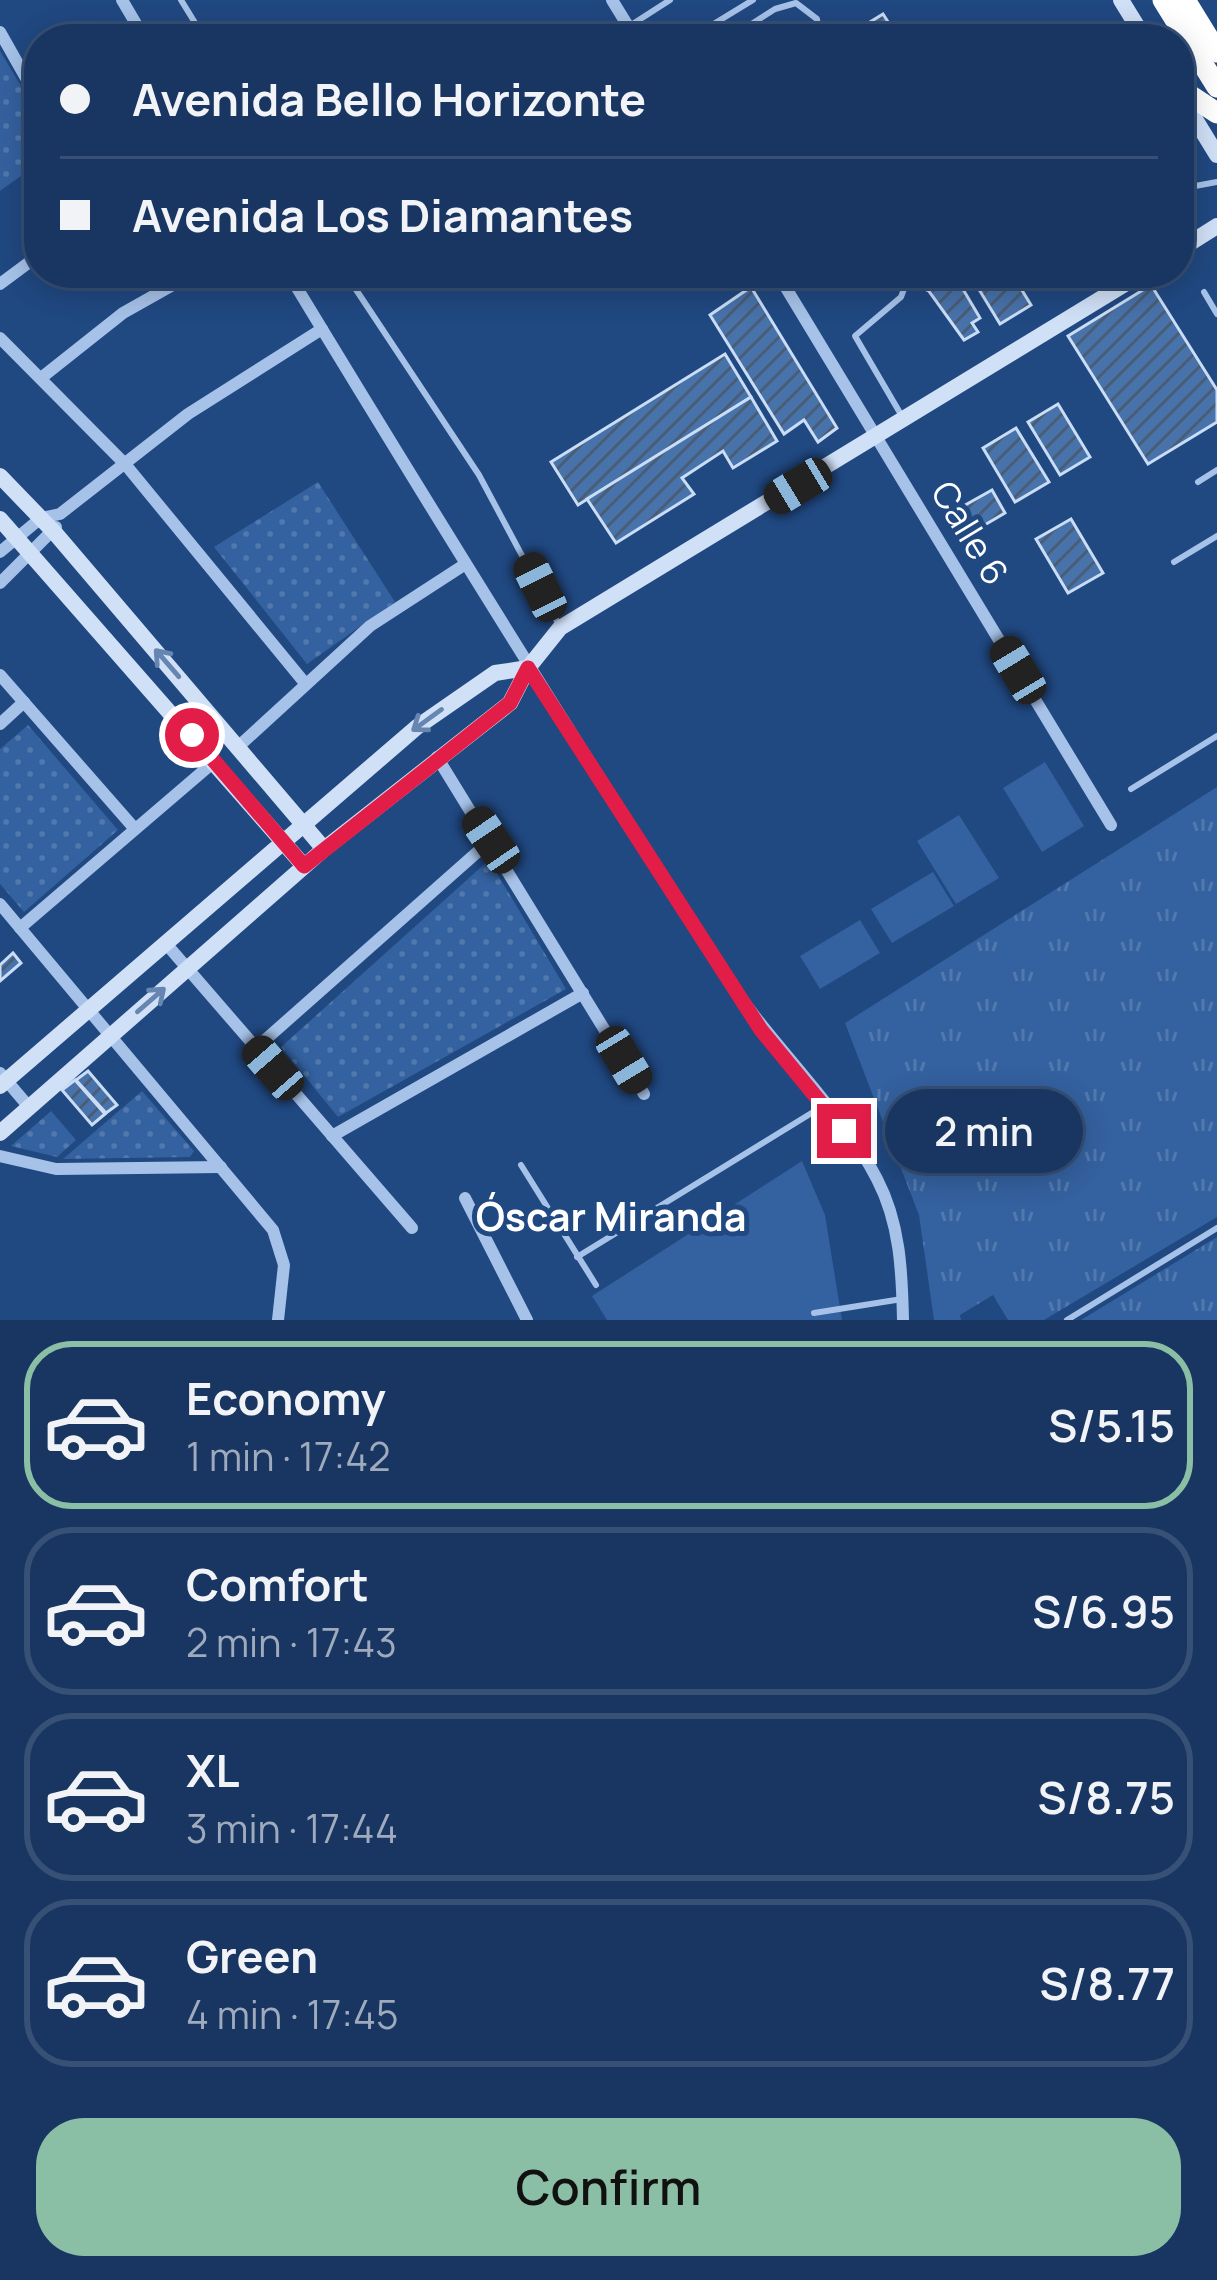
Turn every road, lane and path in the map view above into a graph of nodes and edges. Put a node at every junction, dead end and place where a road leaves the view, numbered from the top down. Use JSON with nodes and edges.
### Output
{"nodes":[{"id":1,"x":670,"y":0,"type":"edge"},
{"id":2,"x":753,"y":0,"type":"edge"},
{"id":3,"x":1185,"y":0,"type":"edge"},
{"id":4,"x":642,"y":24,"type":"edge"},
{"id":5,"x":714,"y":24,"type":"edge"},
{"id":6,"x":752,"y":24,"type":"edge"},
{"id":7,"x":818,"y":24,"type":"edge"},
{"id":8,"x":0,"y":32,"type":"edge"},
{"id":9,"x":1194,"y":50,"type":"edge"},
{"id":10,"x":1217,"y":52,"type":"edge"},
{"id":11,"x":24,"y":74,"type":"edge"},
{"id":12,"x":1217,"y":87,"type":"edge"},
{"id":13,"x":1194,"y":116,"type":"edge"},
{"id":14,"x":1217,"y":155,"type":"edge"},
{"id":15,"x":167,"y":288,"type":"edge"},
{"id":16,"x":297,"y":288,"type":"edge"},
{"id":17,"x":355,"y":288,"type":"edge"},
{"id":18,"x":786,"y":288,"type":"edge"},
{"id":19,"x":904,"y":288,"type":"edge"},
{"id":20,"x":1119,"y":288,"type":"edge"},
{"id":21,"x":1204,"y":292,"type":"dead end"},
{"id":22,"x":1217,"y":314,"type":"edge"},
{"id":23,"x":322,"y":328,"type":"junction"},
{"id":24,"x":0,"y":338,"type":"edge"},
{"id":25,"x":41,"y":378,"type":"junction"},
{"id":26,"x":905,"y":422,"type":"junction"},
{"id":27,"x":878,"y":439,"type":"junction"},
{"id":28,"x":125,"y":464,"type":"junction"},
{"id":29,"x":1217,"y":470,"type":"edge"},
{"id":30,"x":0,"y":476,"type":"edge"},
{"id":31,"x":1198,"y":482,"type":"dead end"},
{"id":32,"x":0,"y":519,"type":"edge"},
{"id":33,"x":52,"y":522,"type":"junction"},
{"id":34,"x":1217,"y":536,"type":"edge"},
{"id":35,"x":19,"y":537,"type":"junction"},
{"id":36,"x":0,"y":552,"type":"edge"},
{"id":37,"x":34,"y":552,"type":"junction"},
{"id":38,"x":1174,"y":562,"type":"dead end"},
{"id":39,"x":464,"y":565,"type":"junction"},
{"id":40,"x":0,"y":583,"type":"edge"},
{"id":41,"x":560,"y":628,"type":"junction"},
{"id":42,"x":528,"y":668,"type":"junction"},
{"id":43,"x":0,"y":675,"type":"edge"},
{"id":44,"x":304,"y":682,"type":"junction"},
{"id":45,"x":24,"y":702,"type":"junction"},
{"id":46,"x":0,"y":724,"type":"edge"},
{"id":47,"x":1217,"y":736,"type":"edge"},
{"id":48,"x":239,"y":746,"type":"junction"},
{"id":49,"x":437,"y":757,"type":"junction"},
{"id":50,"x":215,"y":761,"type":"junction"},
{"id":51,"x":1132,"y":789,"type":"dead end"},
{"id":52,"x":1111,"y":825,"type":"dead end"},
{"id":53,"x":306,"y":826,"type":"junction"},
{"id":54,"x":135,"y":829,"type":"junction"},
{"id":55,"x":491,"y":840,"type":"junction"},
{"id":56,"x":286,"y":843,"type":"junction"},
{"id":57,"x":324,"y":849,"type":"junction"},
{"id":58,"x":304,"y":866,"type":"junction"},
{"id":59,"x":0,"y":904,"type":"edge"},
{"id":60,"x":20,"y":928,"type":"junction"},
{"id":61,"x":168,"y":946,"type":"junction"},
{"id":62,"x":189,"y":968,"type":"junction"},
{"id":63,"x":583,"y":993,"type":"junction"},
{"id":64,"x":91,"y":1011,"type":"junction"},
{"id":65,"x":111,"y":1036,"type":"junction"},
{"id":66,"x":256,"y":1048,"type":"junction"},
{"id":67,"x":2,"y":1080,"type":"edge"},
{"id":68,"x":644,"y":1094,"type":"dead end"},
{"id":69,"x":823,"y":1106,"type":"junction"},
{"id":70,"x":29,"y":1107,"type":"junction"},
{"id":71,"x":0,"y":1132,"type":"edge"},
{"id":72,"x":332,"y":1136,"type":"junction"},
{"id":73,"x":0,"y":1156,"type":"edge"},
{"id":74,"x":521,"y":1166,"type":"dead end"},
{"id":75,"x":221,"y":1167,"type":"junction"},
{"id":76,"x":465,"y":1198,"type":"dead end"},
{"id":77,"x":412,"y":1228,"type":"dead end"},
{"id":78,"x":1217,"y":1228,"type":"edge"},
{"id":79,"x":577,"y":1257,"type":"junction"},
{"id":80,"x":596,"y":1285,"type":"dead end"},
{"id":81,"x":902,"y":1299,"type":"junction"},
{"id":82,"x":814,"y":1313,"type":"dead end"},
{"id":83,"x":278,"y":1320,"type":"edge"},
{"id":84,"x":527,"y":1320,"type":"edge"},
{"id":85,"x":903,"y":1320,"type":"edge"},
{"id":86,"x":1067,"y":1320,"type":"edge"}],
"edges":[{"from":1,"to":4,"type":"lane"},
{"from":2,"to":5,"type":"lane"},
{"from":3,"to":10,"type":"highway"},
{"from":6,"to":7,"type":"lane"},
{"from":8,"to":11,"type":"street"},
{"from":9,"to":12,"type":"highway"},
{"from":13,"to":14,"type":"street"},
{"from":15,"to":25,"type":"street"},
{"from":16,"to":23,"type":"street"},
{"from":17,"to":41,"type":"lane"},
{"from":18,"to":27,"type":"street","name":"Calle 6"},
{"from":19,"to":26,"type":"lane"},
{"from":20,"to":26,"type":"street"},
{"from":21,"to":22,"type":"lane"},
{"from":23,"to":28,"type":"street"},
{"from":23,"to":39,"type":"street"},
{"from":24,"to":25,"type":"street"},
{"from":25,"to":28,"type":"street"},
{"from":26,"to":27,"type":"street"},
{"from":27,"to":41,"type":"street"},
{"from":27,"to":52,"type":"street","name":"Calle 6"},
{"from":28,"to":33,"type":"street"},
{"from":28,"to":44,"type":"street"},
{"from":29,"to":31,"type":"lane"},
{"from":30,"to":33,"type":"street"},
{"from":32,"to":35,"type":"street"},
{"from":33,"to":35,"type":"street"},
{"from":33,"to":37,"type":"street"},
{"from":48,"to":33,"type":"street","one_way":true},
{"from":34,"to":38,"type":"lane"},
{"from":35,"to":36,"type":"street"},
{"from":35,"to":37,"type":"street"},
{"from":37,"to":40,"type":"street"},
{"from":37,"to":50,"type":"street"},
{"from":39,"to":42,"type":"street"},
{"from":39,"to":44,"type":"street"},
{"from":41,"to":42,"type":"street"},
{"from":42,"to":49,"type":"street"},
{"from":42,"to":53,"type":"street","one_way":true},
{"from":42,"to":69,"type":"street"},
{"from":43,"to":45,"type":"street"},
{"from":44,"to":48,"type":"street"},
{"from":45,"to":46,"type":"street"},
{"from":45,"to":54,"type":"street"},
{"from":47,"to":51,"type":"lane"},
{"from":48,"to":53,"type":"street"},
{"from":49,"to":55,"type":"street"},
{"from":49,"to":57,"type":"street"},
{"from":50,"to":54,"type":"street"},
{"from":50,"to":56,"type":"street"},
{"from":53,"to":56,"type":"street"},
{"from":53,"to":57,"type":"street"},
{"from":54,"to":60,"type":"street"},
{"from":55,"to":63,"type":"street"},
{"from":55,"to":66,"type":"street"},
{"from":56,"to":58,"type":"street"},
{"from":56,"to":61,"type":"street"},
{"from":57,"to":58,"type":"street"},
{"from":58,"to":62,"type":"street"},
{"from":59,"to":60,"type":"street"},
{"from":60,"to":64,"type":"street"},
{"from":61,"to":62,"type":"street"},
{"from":61,"to":64,"type":"street"},
{"from":65,"to":62,"type":"street","one_way":true},
{"from":62,"to":66,"type":"street"},
{"from":63,"to":68,"type":"street"},
{"from":63,"to":72,"type":"street"},
{"from":64,"to":65,"type":"street"},
{"from":64,"to":67,"type":"street"},
{"from":65,"to":70,"type":"street"},
{"from":65,"to":75,"type":"street"},
{"from":66,"to":72,"type":"street"},
{"from":67,"to":70,"type":"street"},
{"from":69,"to":79,"type":"lane"},
{"from":69,"to":81,"type":"street"},
{"from":70,"to":71,"type":"street"},
{"from":72,"to":77,"type":"street"},
{"from":73,"to":75,"type":"street"},
{"from":74,"to":79,"type":"lane"},
{"from":75,"to":83,"type":"street"},
{"from":76,"to":84,"type":"street"},
{"from":78,"to":86,"type":"lane"},
{"from":79,"to":80,"type":"lane"},
{"from":81,"to":82,"type":"lane"},
{"from":81,"to":85,"type":"street"}]}
